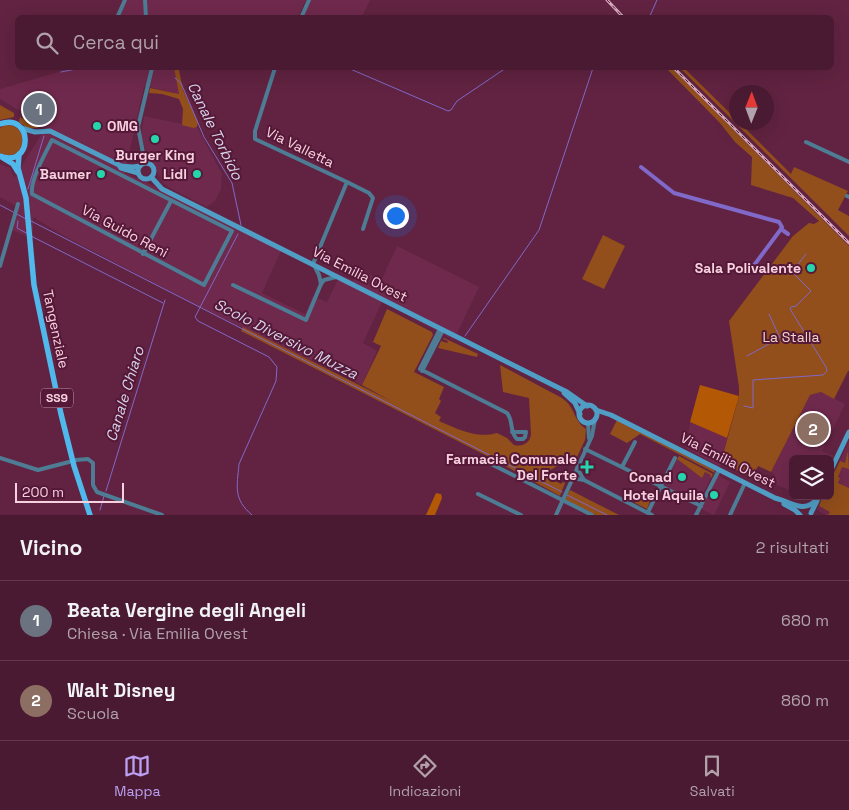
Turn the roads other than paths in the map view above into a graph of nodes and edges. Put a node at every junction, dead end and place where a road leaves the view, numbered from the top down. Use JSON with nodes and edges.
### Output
{"nodes":[{"id":1,"x":125,"y":0,"type":"edge"},
{"id":2,"x":144,"y":0,"type":"edge"},
{"id":3,"x":309,"y":0,"type":"edge"},
{"id":4,"x":118,"y":15,"type":"edge"},
{"id":5,"x":146,"y":15,"type":"edge"},
{"id":6,"x":302,"y":15,"type":"edge"},
{"id":7,"x":152,"y":70,"type":"edge"},
{"id":8,"x":274,"y":70,"type":"edge"},
{"id":9,"x":1,"y":123,"type":"edge"},
{"id":10,"x":21,"y":128,"type":"junction"},
{"id":11,"x":35,"y":132,"type":"junction"},
{"id":12,"x":26,"y":140,"type":"junction"},
{"id":13,"x":806,"y":142,"type":"dead end"},
{"id":14,"x":19,"y":154,"type":"junction"},
{"id":15,"x":2,"y":157,"type":"edge"},
{"id":16,"x":849,"y":162,"type":"edge"},
{"id":17,"x":143,"y":164,"type":"junction"},
{"id":18,"x":118,"y":165,"type":"junction"},
{"id":19,"x":20,"y":175,"type":"junction"},
{"id":20,"x":140,"y":175,"type":"junction"},
{"id":21,"x":151,"y":177,"type":"junction"},
{"id":22,"x":347,"y":182,"type":"junction"},
{"id":23,"x":138,"y":184,"type":"junction"},
{"id":24,"x":171,"y":200,"type":"junction"},
{"id":25,"x":18,"y":206,"type":"dead end"},
{"id":26,"x":363,"y":229,"type":"dead end"},
{"id":27,"x":143,"y":254,"type":"junction"},
{"id":28,"x":313,"y":264,"type":"junction"},
{"id":29,"x":0,"y":266,"type":"edge"},
{"id":30,"x":327,"y":271,"type":"junction"},
{"id":31,"x":338,"y":277,"type":"junction"},
{"id":32,"x":322,"y":281,"type":"junction"},
{"id":33,"x":234,"y":284,"type":"dead end"},
{"id":34,"x":442,"y":330,"type":"junction"},
{"id":35,"x":560,"y":390,"type":"junction"},
{"id":36,"x":587,"y":406,"type":"junction"},
{"id":37,"x":596,"y":410,"type":"junction"},
{"id":38,"x":580,"y":414,"type":"junction"},
{"id":39,"x":596,"y":418,"type":"junction"},
{"id":40,"x":615,"y":418,"type":"junction"},
{"id":41,"x":588,"y":423,"type":"junction"},
{"id":42,"x":512,"y":432,"type":"dead end"},
{"id":43,"x":849,"y":432,"type":"edge"},
{"id":44,"x":635,"y":442,"type":"dead end"},
{"id":45,"x":588,"y":443,"type":"junction"},
{"id":46,"x":585,"y":449,"type":"junction"},
{"id":47,"x":0,"y":458,"type":"edge"},
{"id":48,"x":675,"y":458,"type":"dead end"},
{"id":49,"x":76,"y":460,"type":"dead end"},
{"id":50,"x":69,"y":462,"type":"dead end"},
{"id":51,"x":491,"y":464,"type":"dead end"},
{"id":52,"x":834,"y":464,"type":"edge"},
{"id":53,"x":622,"y":467,"type":"junction"},
{"id":54,"x":719,"y":470,"type":"junction"},
{"id":55,"x":574,"y":473,"type":"junction"},
{"id":56,"x":582,"y":478,"type":"junction"},
{"id":57,"x":745,"y":483,"type":"junction"},
{"id":58,"x":660,"y":486,"type":"junction"},
{"id":59,"x":478,"y":494,"type":"dead end"},
{"id":60,"x":775,"y":498,"type":"junction"},
{"id":61,"x":562,"y":500,"type":"junction"},
{"id":62,"x":816,"y":500,"type":"edge"},
{"id":63,"x":818,"y":500,"type":"edge"},
{"id":64,"x":700,"y":506,"type":"junction"},
{"id":65,"x":805,"y":507,"type":"junction"},
{"id":66,"x":650,"y":513,"type":"edge"},
{"id":67,"x":800,"y":514,"type":"edge"},
{"id":68,"x":812,"y":514,"type":"edge"},
{"id":69,"x":90,"y":515,"type":"edge"},
{"id":70,"x":162,"y":515,"type":"edge"},
{"id":71,"x":520,"y":515,"type":"edge"},
{"id":72,"x":556,"y":515,"type":"edge"},
{"id":73,"x":592,"y":515,"type":"edge"},
{"id":74,"x":696,"y":515,"type":"edge"},
{"id":75,"x":730,"y":515,"type":"edge"}],
"edges":[{"from":1,"to":4,"type":"street"},
{"from":2,"to":5,"type":"street"},
{"from":3,"to":6,"type":"street"},
{"from":7,"to":17,"type":"street"},
{"from":8,"to":22,"type":"street","name":"Via Valletta"},
{"from":9,"to":10,"type":"main road"},
{"from":10,"to":11,"type":"main road"},
{"from":10,"to":12,"type":"main road"},
{"from":11,"to":12,"type":"main road"},
{"from":11,"to":18,"type":"main road"},
{"from":12,"to":14,"type":"main road"},
{"from":13,"to":16,"type":"street"},
{"from":14,"to":15,"type":"main road"},
{"from":14,"to":19,"type":"main road","name":"Tangenziale"},
{"from":15,"to":19,"type":"main road"},
{"from":17,"to":18,"type":"main road"},
{"from":17,"to":20,"type":"main road"},
{"from":17,"to":21,"type":"main road"},
{"from":18,"to":20,"type":"main road"},
{"from":19,"to":69,"type":"main road","name":"Tangenziale","number":"SS9"},
{"from":20,"to":21,"type":"main road"},
{"from":20,"to":23,"type":"street"},
{"from":21,"to":28,"type":"main road","name":"Via Emilia Ovest"},
{"from":22,"to":26,"type":"street","name":"Via Valletta"},
{"from":22,"to":28,"type":"street","name":"Via Valletta"},
{"from":23,"to":24,"type":"street"},
{"from":23,"to":27,"type":"street","name":"Via Guido Reni"},
{"from":24,"to":27,"type":"street"},
{"from":24,"to":27,"type":"street","name":"Via Guido Reni"},
{"from":25,"to":29,"type":"street"},
{"from":28,"to":30,"type":"main road","name":"Via Emilia Ovest"},
{"from":28,"to":32,"type":"street"},
{"from":30,"to":31,"type":"main road","name":"Via Emilia Ovest"},
{"from":30,"to":32,"type":"street"},
{"from":31,"to":32,"type":"street"},
{"from":31,"to":34,"type":"main road","name":"Via Emilia Ovest"},
{"from":32,"to":33,"type":"street"},
{"from":34,"to":35,"type":"main road","name":"Via Emilia Ovest"},
{"from":34,"to":42,"type":"street"},
{"from":35,"to":36,"type":"main road","name":"Via Emilia Ovest"},
{"from":35,"to":38,"type":"main road","name":"Via Emilia Ovest"},
{"from":36,"to":37,"type":"main road"},
{"from":36,"to":38,"type":"main road"},
{"from":37,"to":39,"type":"main road"},
{"from":37,"to":40,"type":"main road","name":"Via Emilia Ovest"},
{"from":38,"to":41,"type":"main road"},
{"from":39,"to":40,"type":"main road","name":"Via Emilia Ovest"},
{"from":39,"to":41,"type":"main road"},
{"from":39,"to":45,"type":"street"},
{"from":40,"to":54,"type":"main road","name":"Via Emilia Ovest"},
{"from":41,"to":45,"type":"street"},
{"from":43,"to":52,"type":"main road"},
{"from":44,"to":53,"type":"street"},
{"from":45,"to":46,"type":"street"},
{"from":46,"to":53,"type":"street"},
{"from":46,"to":55,"type":"street"},
{"from":47,"to":50,"type":"street"},
{"from":48,"to":58,"type":"street"},
{"from":49,"to":70,"type":"street"},
{"from":51,"to":61,"type":"street"},
{"from":53,"to":58,"type":"street"},
{"from":54,"to":57,"type":"main road","name":"Via Emilia Ovest"},
{"from":54,"to":64,"type":"street"},
{"from":55,"to":56,"type":"street"},
{"from":55,"to":56,"type":"street"},
{"from":55,"to":61,"type":"street"},
{"from":56,"to":66,"type":"street"},
{"from":57,"to":60,"type":"main road","name":"Via Emilia Ovest"},
{"from":57,"to":75,"type":"street"},
{"from":58,"to":64,"type":"street"},
{"from":58,"to":66,"type":"street"},
{"from":59,"to":71,"type":"street"},
{"from":60,"to":65,"type":"main road","name":"Via Emilia Ovest"},
{"from":60,"to":67,"type":"main road","name":"Via Emilia Ovest"},
{"from":61,"to":72,"type":"street"},
{"from":61,"to":73,"type":"street"},
{"from":62,"to":65,"type":"main road"},
{"from":63,"to":68,"type":"main road"},
{"from":64,"to":74,"type":"street"},
{"from":65,"to":67,"type":"main road","name":"Via Emilia Ovest"},
{"from":65,"to":68,"type":"main road"}]}
